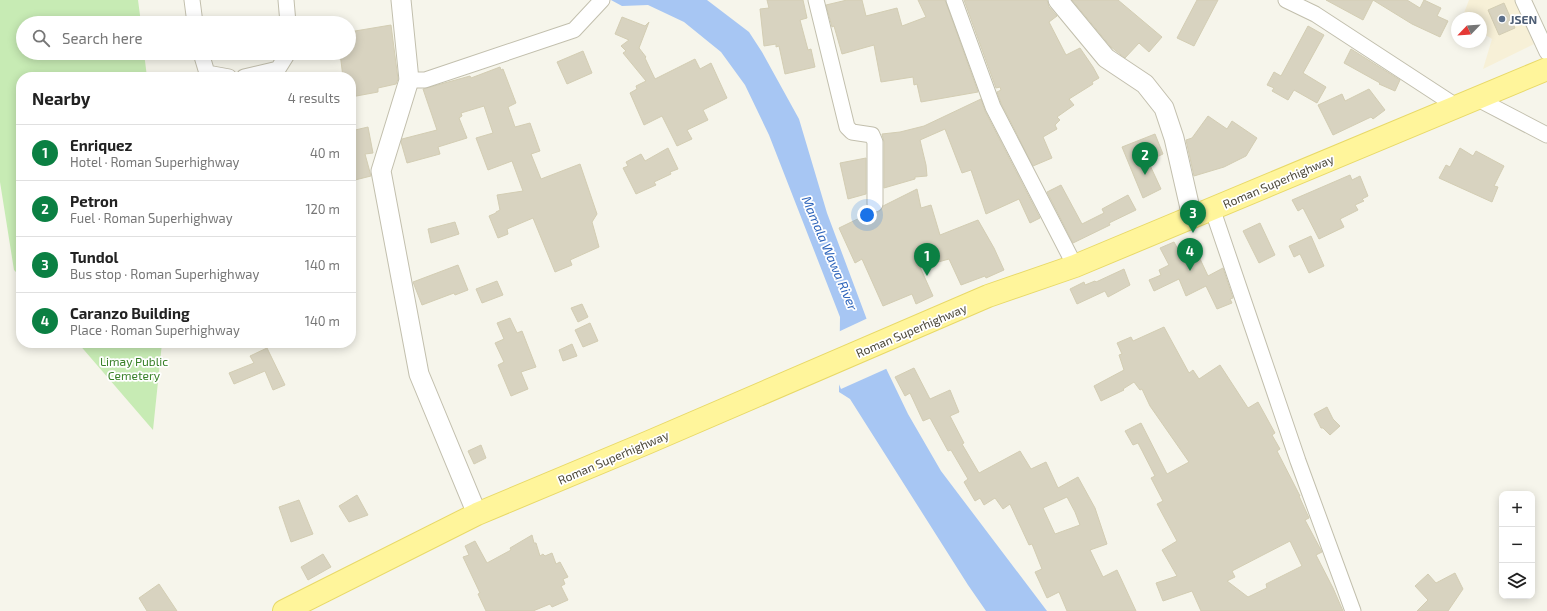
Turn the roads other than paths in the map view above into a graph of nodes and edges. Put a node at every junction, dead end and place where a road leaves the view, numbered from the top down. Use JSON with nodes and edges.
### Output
{"nodes":[{"id":1,"x":192,"y":0,"type":"edge"},
{"id":2,"x":286,"y":0,"type":"edge"},
{"id":3,"x":401,"y":0,"type":"edge"},
{"id":4,"x":602,"y":0,"type":"edge"},
{"id":5,"x":816,"y":0,"type":"edge"},
{"id":6,"x":954,"y":0,"type":"edge"},
{"id":7,"x":1058,"y":0,"type":"edge"},
{"id":8,"x":1286,"y":0,"type":"edge"},
{"id":9,"x":1523,"y":0,"type":"edge"},
{"id":10,"x":194,"y":16,"type":"edge"},
{"id":11,"x":287,"y":16,"type":"edge"},
{"id":12,"x":1547,"y":52,"type":"edge"},
{"id":13,"x":203,"y":60,"type":"edge"},
{"id":14,"x":284,"y":60,"type":"edge"},
{"id":15,"x":1547,"y":69,"type":"edge"},
{"id":16,"x":207,"y":72,"type":"edge"},
{"id":17,"x":265,"y":72,"type":"edge"},
{"id":18,"x":409,"y":80,"type":"junction"},
{"id":19,"x":1476,"y":98,"type":"junction"},
{"id":20,"x":1456,"y":106,"type":"junction"},
{"id":21,"x":1547,"y":135,"type":"edge"},
{"id":22,"x":875,"y":204,"type":"dead end"},
{"id":23,"x":1212,"y":208,"type":"junction"},
{"id":24,"x":1192,"y":217,"type":"junction"},
{"id":25,"x":1075,"y":266,"type":"junction"},
{"id":26,"x":478,"y":514,"type":"junction"},
{"id":27,"x":284,"y":611,"type":"edge"},
{"id":28,"x":1353,"y":611,"type":"edge"}],
"edges":[{"from":1,"to":10,"type":"street"},
{"from":2,"to":11,"type":"street"},
{"from":3,"to":18,"type":"street"},
{"from":4,"to":18,"type":"street"},
{"from":5,"to":22,"type":"street"},
{"from":6,"to":25,"type":"street"},
{"from":7,"to":24,"type":"street"},
{"from":8,"to":20,"type":"street"},
{"from":9,"to":12,"type":"street"},
{"from":13,"to":16,"type":"street"},
{"from":14,"to":17,"type":"street"},
{"from":15,"to":19,"type":"main road","name":"Roman Superhighway"},
{"from":18,"to":26,"type":"street"},
{"from":19,"to":20,"type":"main road","name":"Roman Superhighway"},
{"from":19,"to":21,"type":"street"},
{"from":20,"to":23,"type":"main road","name":"Roman Superhighway"},
{"from":23,"to":24,"type":"main road","name":"Roman Superhighway"},
{"from":23,"to":28,"type":"street"},
{"from":24,"to":25,"type":"main road","name":"Roman Superhighway"},
{"from":25,"to":26,"type":"main road","name":"Roman Superhighway"},
{"from":26,"to":27,"type":"main road","name":"Roman Superhighway"}]}
